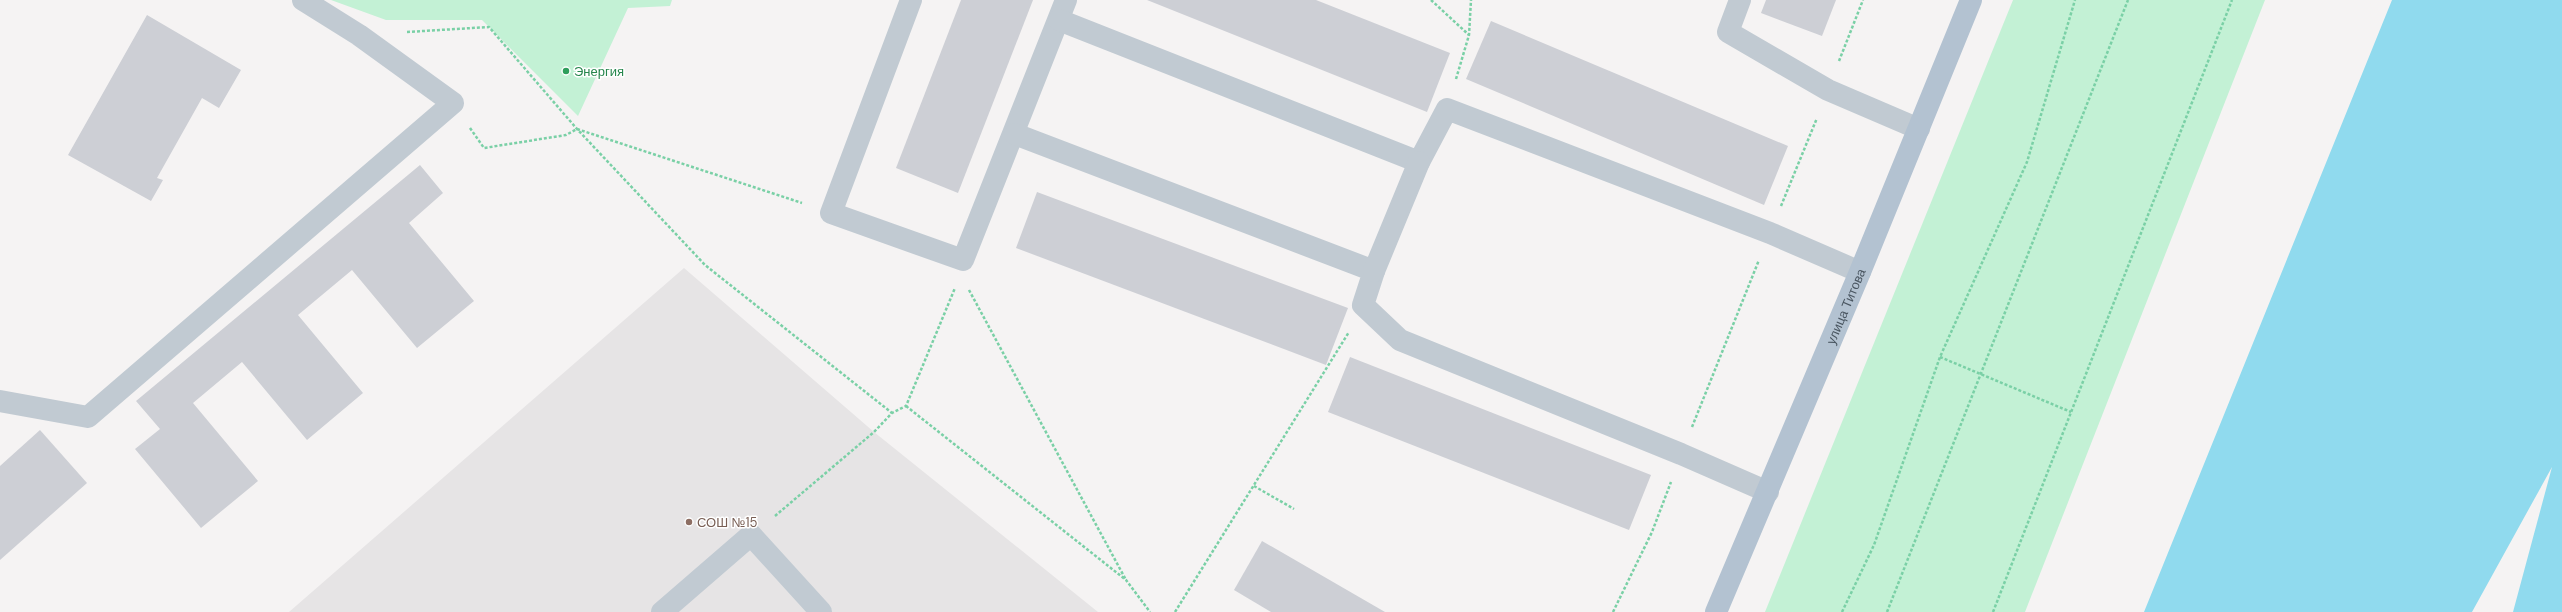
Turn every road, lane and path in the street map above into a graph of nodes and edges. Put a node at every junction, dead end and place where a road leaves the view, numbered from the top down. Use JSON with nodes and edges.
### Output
{"nodes":[{"id":1,"x":303,"y":0,"type":"edge"},
{"id":2,"x":911,"y":0,"type":"edge"},
{"id":3,"x":1431,"y":0,"type":"edge"},
{"id":4,"x":1471,"y":0,"type":"edge"},
{"id":5,"x":1740,"y":0,"type":"edge"},
{"id":6,"x":1863,"y":0,"type":"edge"},
{"id":7,"x":1971,"y":0,"type":"edge"},
{"id":8,"x":2076,"y":0,"type":"edge"},
{"id":9,"x":2128,"y":0,"type":"edge"},
{"id":10,"x":2232,"y":0,"type":"edge"},
{"id":11,"x":1063,"y":10,"type":"edge"},
{"id":12,"x":405,"y":32,"type":"dead end"},
{"id":13,"x":1469,"y":35,"type":"junction"},
{"id":14,"x":1828,"y":90,"type":"junction"},
{"id":15,"x":453,"y":103,"type":"junction"},
{"id":16,"x":1447,"y":109,"type":"junction"},
{"id":17,"x":577,"y":129,"type":"junction"},
{"id":18,"x":1919,"y":129,"type":"junction"},
{"id":19,"x":1015,"y":134,"type":"junction"},
{"id":20,"x":1420,"y":162,"type":"junction"},
{"id":21,"x":831,"y":213,"type":"junction"},
{"id":22,"x":1770,"y":233,"type":"junction"},
{"id":23,"x":962,"y":267,"type":"junction"},
{"id":24,"x":1374,"y":271,"type":"junction"},
{"id":25,"x":1860,"y":272,"type":"junction"},
{"id":26,"x":1363,"y":304,"type":"junction"},
{"id":27,"x":1940,"y":357,"type":"junction"},
{"id":28,"x":1981,"y":374,"type":"junction"},
{"id":29,"x":0,"y":401,"type":"edge"},
{"id":30,"x":906,"y":406,"type":"junction"},
{"id":31,"x":2071,"y":412,"type":"junction"},
{"id":32,"x":892,"y":413,"type":"junction"},
{"id":33,"x":1681,"y":454,"type":"junction"},
{"id":34,"x":1254,"y":486,"type":"junction"},
{"id":35,"x":1768,"y":492,"type":"junction"},
{"id":36,"x":1294,"y":509,"type":"dead end"},
{"id":37,"x":752,"y":535,"type":"junction"},
{"id":38,"x":1126,"y":580,"type":"junction"},
{"id":39,"x":662,"y":612,"type":"edge"},
{"id":40,"x":821,"y":612,"type":"edge"},
{"id":41,"x":1150,"y":612,"type":"edge"},
{"id":42,"x":1174,"y":612,"type":"edge"},
{"id":43,"x":1613,"y":612,"type":"edge"},
{"id":44,"x":1716,"y":612,"type":"edge"},
{"id":45,"x":1842,"y":612,"type":"edge"},
{"id":46,"x":1887,"y":612,"type":"edge"},
{"id":47,"x":1992,"y":612,"type":"edge"}],
"edges":[{"from":1,"to":15,"type":"lane"},
{"from":2,"to":21,"type":"lane"},
{"from":3,"to":13,"type":"path"},
{"from":4,"to":13,"type":"path"},
{"from":5,"to":14,"type":"lane"},
{"from":6,"to":14,"type":"path"},
{"from":7,"to":18,"type":"main road","name":"улица Титова"},
{"from":8,"to":27,"type":"path"},
{"from":9,"to":28,"type":"path"},
{"from":10,"to":31,"type":"path"},
{"from":11,"to":19,"type":"lane"},
{"from":11,"to":20,"type":"lane"},
{"from":12,"to":17,"type":"path"},
{"from":13,"to":16,"type":"path"},
{"from":14,"to":18,"type":"lane"},
{"from":14,"to":22,"type":"path"},
{"from":15,"to":17,"type":"path"},
{"from":15,"to":29,"type":"lane"},
{"from":16,"to":20,"type":"lane"},
{"from":16,"to":22,"type":"lane"},
{"from":17,"to":21,"type":"path"},
{"from":17,"to":32,"type":"path"},
{"from":18,"to":25,"type":"main road","name":"улица Титова"},
{"from":19,"to":23,"type":"lane"},
{"from":19,"to":24,"type":"lane"},
{"from":20,"to":24,"type":"lane"},
{"from":21,"to":23,"type":"lane"},
{"from":22,"to":25,"type":"lane"},
{"from":22,"to":33,"type":"path"},
{"from":23,"to":30,"type":"path"},
{"from":23,"to":38,"type":"path"},
{"from":24,"to":26,"type":"lane"},
{"from":25,"to":35,"type":"main road","name":"улица Титова"},
{"from":26,"to":33,"type":"lane"},
{"from":26,"to":34,"type":"path"},
{"from":27,"to":28,"type":"path"},
{"from":27,"to":45,"type":"path"},
{"from":28,"to":31,"type":"path"},
{"from":28,"to":46,"type":"path"},
{"from":30,"to":32,"type":"path"},
{"from":30,"to":38,"type":"path"},
{"from":31,"to":47,"type":"path"},
{"from":32,"to":37,"type":"path"},
{"from":33,"to":35,"type":"lane"},
{"from":33,"to":43,"type":"path"},
{"from":34,"to":36,"type":"path"},
{"from":34,"to":42,"type":"path"},
{"from":35,"to":44,"type":"main road","name":"улица Титова"},
{"from":37,"to":39,"type":"lane"},
{"from":37,"to":40,"type":"lane"},
{"from":38,"to":41,"type":"path"}]}
